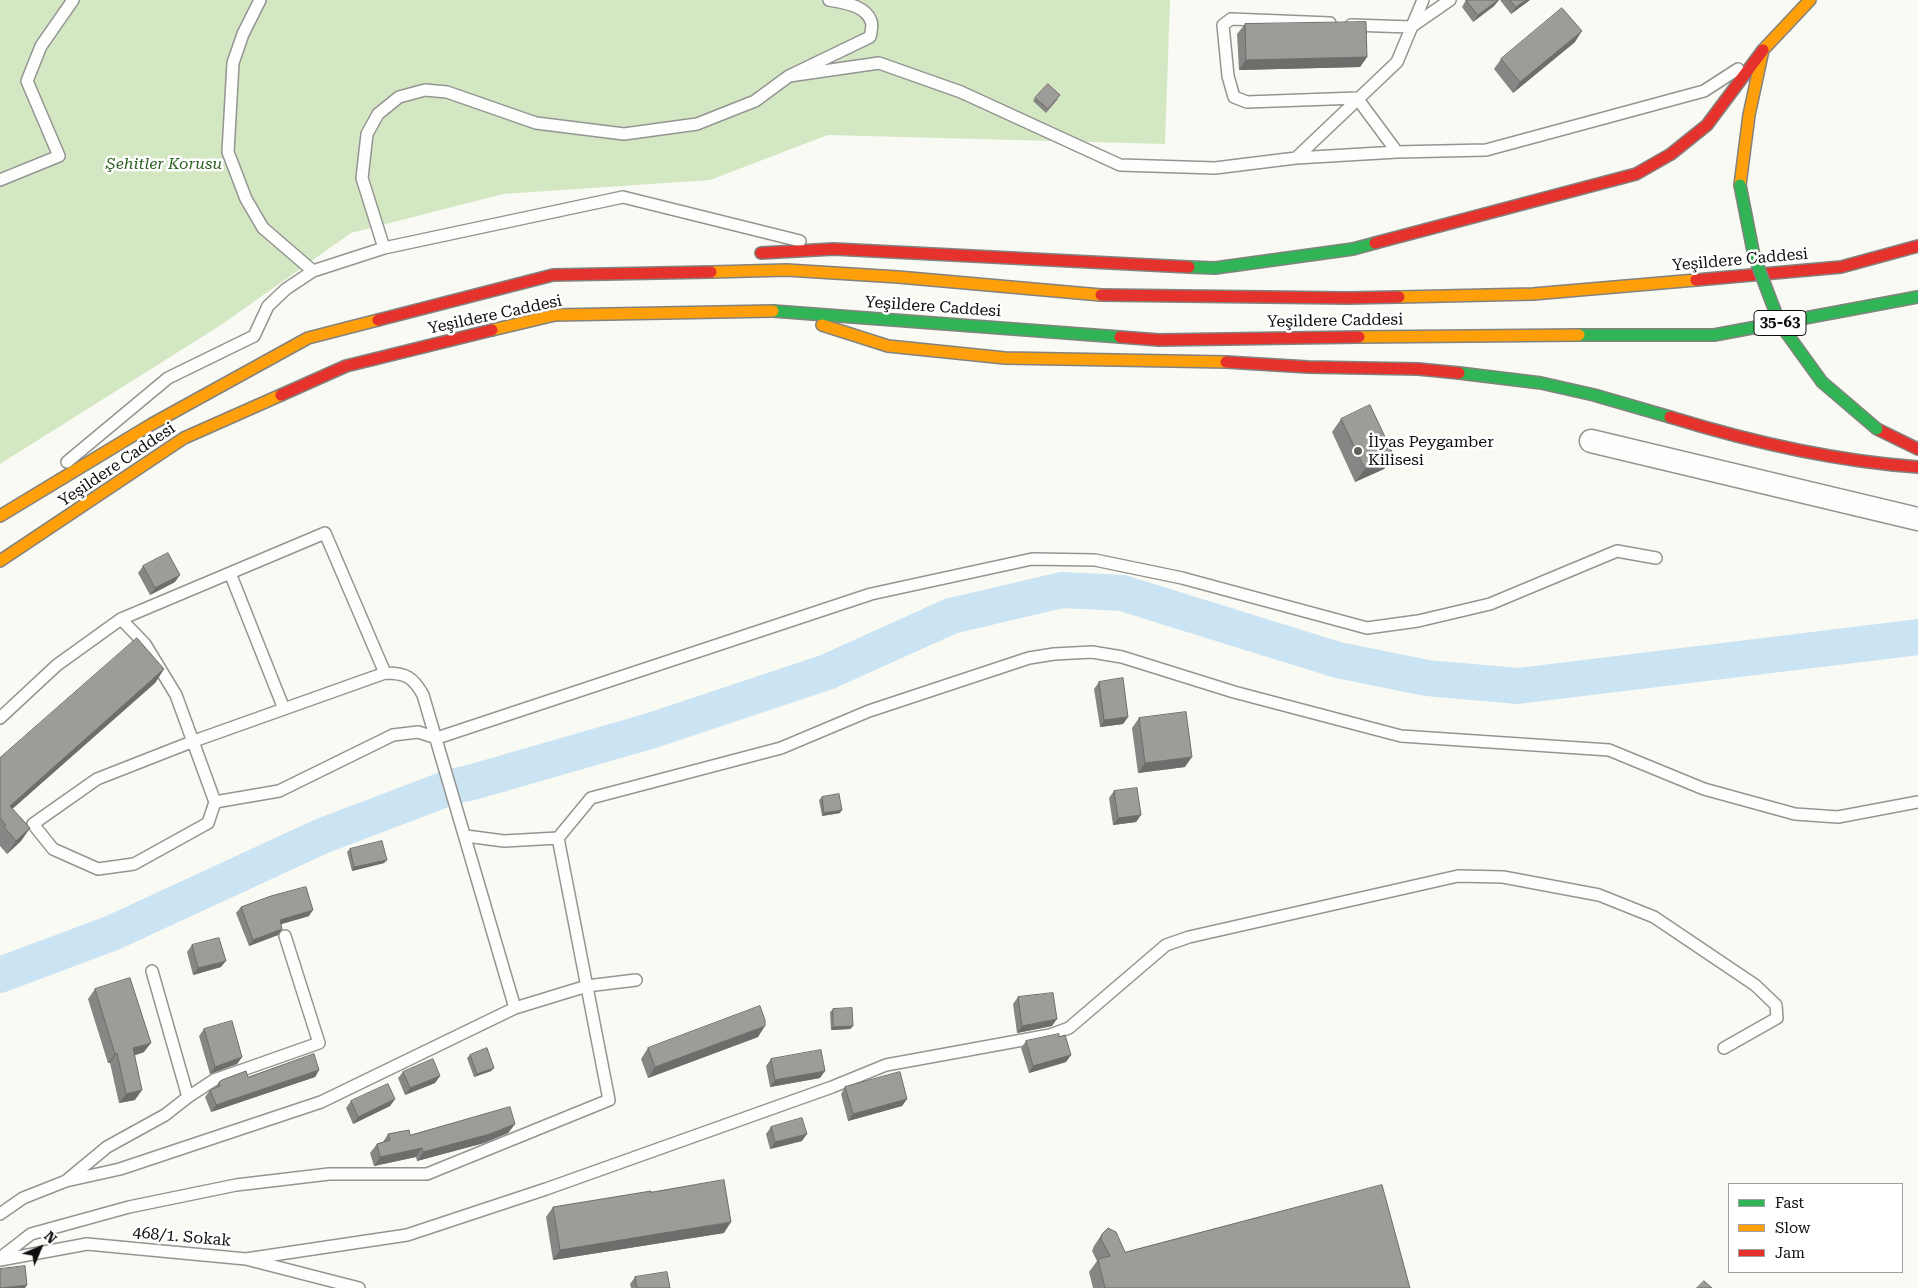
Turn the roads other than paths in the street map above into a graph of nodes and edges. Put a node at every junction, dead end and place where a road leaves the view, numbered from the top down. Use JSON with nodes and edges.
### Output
{"nodes":[{"id":1,"x":73,"y":0,"type":"edge"},
{"id":2,"x":260,"y":0,"type":"edge"},
{"id":3,"x":829,"y":0,"type":"edge"},
{"id":4,"x":1423,"y":0,"type":"edge"},
{"id":5,"x":1450,"y":0,"type":"edge"},
{"id":6,"x":1793,"y":0,"type":"edge"},
{"id":7,"x":1810,"y":0,"type":"edge"},
{"id":8,"x":1411,"y":28,"type":"junction"},
{"id":9,"x":1764,"y":50,"type":"junction"},
{"id":10,"x":789,"y":76,"type":"junction"},
{"id":11,"x":1357,"y":98,"type":"junction"},
{"id":12,"x":1398,"y":152,"type":"junction"},
{"id":13,"x":1296,"y":158,"type":"junction"},
{"id":14,"x":0,"y":180,"type":"edge"},
{"id":15,"x":1918,"y":246,"type":"edge"},
{"id":16,"x":384,"y":248,"type":"junction"},
{"id":17,"x":834,"y":249,"type":"junction"},
{"id":18,"x":752,"y":254,"type":"dead end"},
{"id":19,"x":682,"y":261,"type":"dead end"},
{"id":20,"x":313,"y":271,"type":"junction"},
{"id":21,"x":553,"y":275,"type":"junction"},
{"id":22,"x":1918,"y":297,"type":"edge"},
{"id":23,"x":778,"y":311,"type":"junction"},
{"id":24,"x":1591,"y":441,"type":"dead end"},
{"id":25,"x":1918,"y":449,"type":"edge"},
{"id":26,"x":1918,"y":467,"type":"edge"},
{"id":27,"x":10,"y":509,"type":"junction"},
{"id":28,"x":0,"y":516,"type":"edge"},
{"id":29,"x":1918,"y":519,"type":"edge"},
{"id":30,"x":1656,"y":558,"type":"dead end"},
{"id":31,"x":0,"y":562,"type":"edge"},
{"id":32,"x":230,"y":573,"type":"junction"},
{"id":33,"x":121,"y":619,"type":"junction"},
{"id":34,"x":386,"y":673,"type":"junction"},
{"id":35,"x":284,"y":709,"type":"junction"},
{"id":36,"x":0,"y":718,"type":"edge"},
{"id":37,"x":437,"y":738,"type":"junction"},
{"id":38,"x":194,"y":741,"type":"junction"},
{"id":39,"x":215,"y":802,"type":"junction"},
{"id":40,"x":1918,"y":802,"type":"edge"},
{"id":41,"x":466,"y":836,"type":"junction"},
{"id":42,"x":558,"y":838,"type":"junction"},
{"id":43,"x":285,"y":936,"type":"dead end"},
{"id":44,"x":152,"y":971,"type":"dead end"},
{"id":45,"x":636,"y":980,"type":"dead end"},
{"id":46,"x":587,"y":986,"type":"junction"},
{"id":47,"x":515,"y":1008,"type":"junction"},
{"id":48,"x":1724,"y":1048,"type":"dead end"},
{"id":49,"x":188,"y":1097,"type":"junction"},
{"id":50,"x":66,"y":1181,"type":"junction"},
{"id":51,"x":0,"y":1214,"type":"edge"},
{"id":52,"x":0,"y":1259,"type":"edge"},
{"id":53,"x":246,"y":1259,"type":"junction"},
{"id":54,"x":359,"y":1288,"type":"edge"}],
"edges":[{"from":1,"to":14,"type":"lane"},
{"from":2,"to":20,"type":"lane"},
{"from":3,"to":10,"type":"lane"},
{"from":4,"to":8,"type":"lane"},
{"from":5,"to":8,"type":"lane"},
{"from":6,"to":9,"type":"main road"},
{"from":7,"to":9,"type":"main road"},
{"from":8,"to":11,"type":"lane"},
{"from":8,"to":11,"type":"lane"},
{"from":9,"to":12,"type":"lane"},
{"from":9,"to":17,"type":"main road"},
{"from":9,"to":25,"type":"main road","number":"35-63","bridge":true},
{"from":10,"to":13,"type":"lane"},
{"from":10,"to":16,"type":"lane"},
{"from":11,"to":12,"type":"lane"},
{"from":11,"to":13,"type":"lane"},
{"from":12,"to":13,"type":"lane"},
{"from":15,"to":21,"type":"main road","name":"Yeşildere Caddesi"},
{"from":16,"to":17,"type":"lane"},
{"from":16,"to":20,"type":"lane"},
{"from":17,"to":18,"type":"main road"},
{"from":19,"to":21,"type":"main road"},
{"from":20,"to":27,"type":"lane"},
{"from":21,"to":27,"type":"main road","name":"Yeşildere Caddesi"},
{"from":22,"to":23,"type":"main road","name":"Yeşildere Caddesi"},
{"from":23,"to":26,"type":"main road"},
{"from":23,"to":31,"type":"main road","name":"Yeşildere Caddesi"},
{"from":24,"to":29,"type":"street"},
{"from":27,"to":28,"type":"main road","name":"Yeşildere Caddesi"},
{"from":30,"to":37,"type":"lane"},
{"from":32,"to":33,"type":"lane"},
{"from":32,"to":34,"type":"lane"},
{"from":32,"to":35,"type":"lane"},
{"from":33,"to":36,"type":"lane"},
{"from":33,"to":38,"type":"lane"},
{"from":34,"to":35,"type":"lane"},
{"from":34,"to":37,"type":"lane"},
{"from":35,"to":38,"type":"lane"},
{"from":37,"to":39,"type":"lane"},
{"from":37,"to":41,"type":"lane"},
{"from":38,"to":39,"type":"lane"},
{"from":38,"to":39,"type":"lane"},
{"from":40,"to":42,"type":"lane"},
{"from":41,"to":42,"type":"lane"},
{"from":41,"to":47,"type":"lane"},
{"from":42,"to":46,"type":"lane"},
{"from":43,"to":49,"type":"lane"},
{"from":44,"to":49,"type":"lane"},
{"from":45,"to":46,"type":"lane"},
{"from":46,"to":47,"type":"lane"},
{"from":46,"to":52,"type":"lane"},
{"from":47,"to":50,"type":"lane"},
{"from":48,"to":53,"type":"lane"},
{"from":49,"to":50,"type":"lane"},
{"from":50,"to":51,"type":"lane"},
{"from":52,"to":53,"type":"lane","name":"468/1. Sokak"},
{"from":53,"to":54,"type":"lane","name":"468/1. Sokak"}]}
